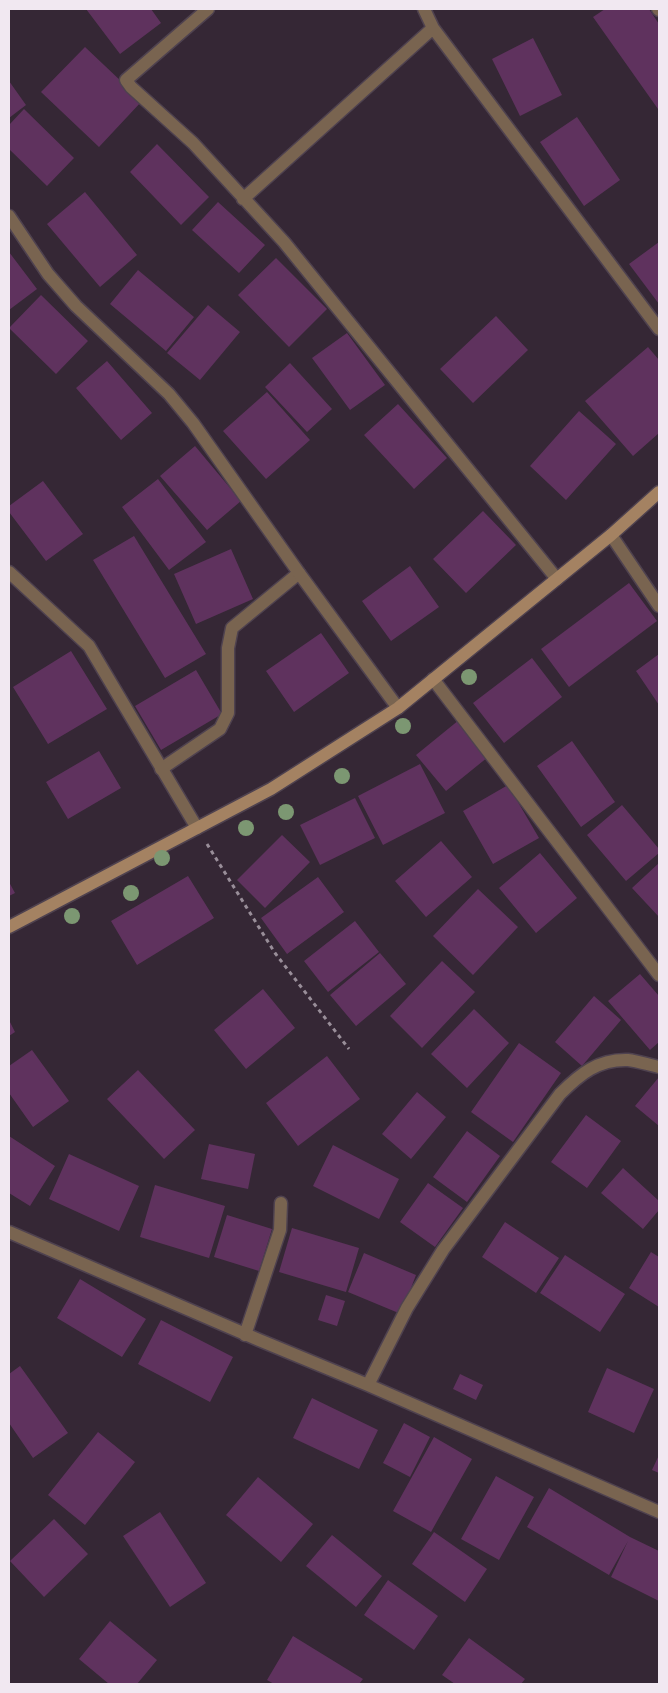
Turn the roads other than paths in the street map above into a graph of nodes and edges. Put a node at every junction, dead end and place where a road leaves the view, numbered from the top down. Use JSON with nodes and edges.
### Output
{"nodes":[{"id":1,"x":208,"y":9,"type":"edge"},
{"id":2,"x":424,"y":9,"type":"edge"},
{"id":3,"x":432,"y":28,"type":"junction"},
{"id":4,"x":243,"y":199,"type":"junction"},
{"id":5,"x":9,"y":216,"type":"edge"},
{"id":6,"x":659,"y":330,"type":"edge"},
{"id":7,"x":659,"y":492,"type":"edge"},
{"id":8,"x":611,"y":535,"type":"junction"},
{"id":9,"x":9,"y":572,"type":"edge"},
{"id":10,"x":299,"y":573,"type":"junction"},
{"id":11,"x":557,"y":579,"type":"junction"},
{"id":12,"x":659,"y":606,"type":"edge"},
{"id":13,"x":433,"y":679,"type":"junction"},
{"id":14,"x":398,"y":708,"type":"junction"},
{"id":15,"x":161,"y":769,"type":"junction"},
{"id":16,"x":197,"y":828,"type":"junction"},
{"id":17,"x":9,"y":926,"type":"edge"},
{"id":18,"x":659,"y":975,"type":"edge"},
{"id":19,"x":659,"y":1067,"type":"edge"},
{"id":20,"x":281,"y":1203,"type":"dead end"},
{"id":21,"x":9,"y":1232,"type":"edge"},
{"id":22,"x":245,"y":1335,"type":"junction"},
{"id":23,"x":368,"y":1385,"type":"junction"},
{"id":24,"x":659,"y":1512,"type":"edge"}],
"edges":[{"from":1,"to":4,"type":"street"},
{"from":2,"to":3,"type":"street"},
{"from":3,"to":4,"type":"street"},
{"from":3,"to":6,"type":"street"},
{"from":4,"to":11,"type":"street"},
{"from":5,"to":10,"type":"street"},
{"from":7,"to":8,"type":"street"},
{"from":8,"to":11,"type":"street"},
{"from":8,"to":12,"type":"street"},
{"from":9,"to":15,"type":"street"},
{"from":10,"to":14,"type":"street"},
{"from":10,"to":15,"type":"street"},
{"from":11,"to":13,"type":"street"},
{"from":13,"to":14,"type":"street"},
{"from":13,"to":18,"type":"street"},
{"from":14,"to":16,"type":"street"},
{"from":15,"to":16,"type":"street"},
{"from":16,"to":17,"type":"street"},
{"from":19,"to":23,"type":"street"},
{"from":20,"to":22,"type":"street"},
{"from":21,"to":22,"type":"street"},
{"from":22,"to":23,"type":"street"},
{"from":23,"to":24,"type":"street"}]}
